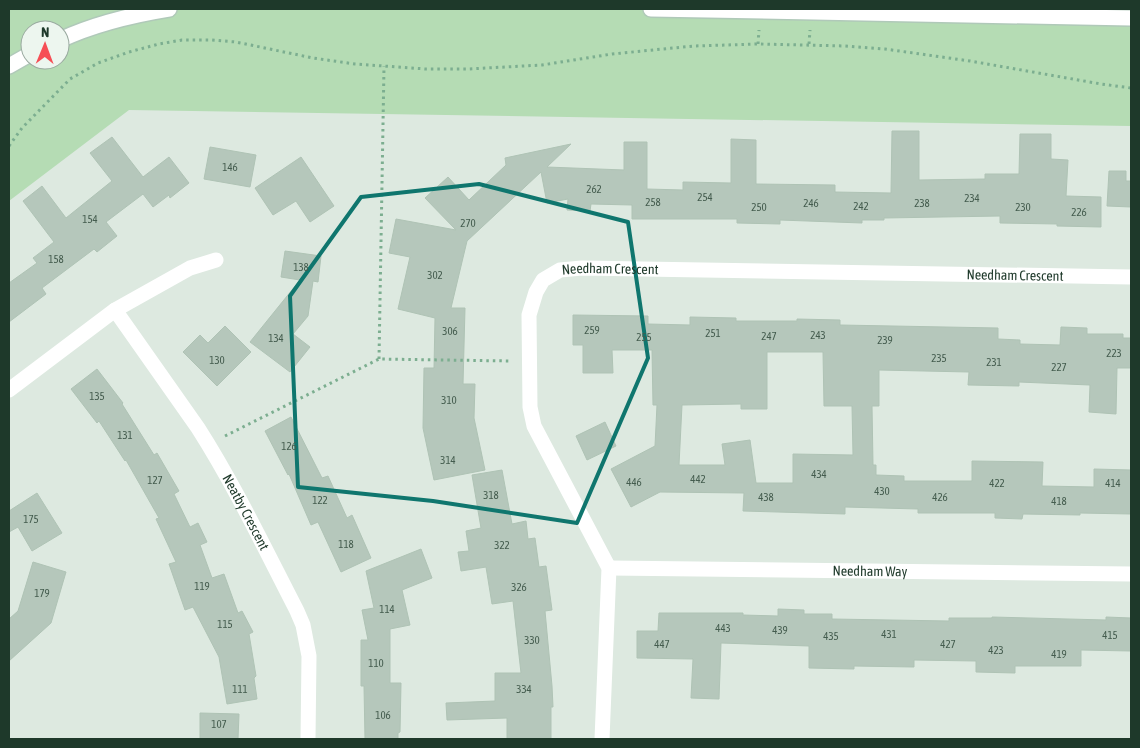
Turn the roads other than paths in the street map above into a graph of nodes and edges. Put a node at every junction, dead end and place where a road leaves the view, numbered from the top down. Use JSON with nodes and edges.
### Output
{"nodes":[{"id":1,"x":169,"y":9,"type":"edge"},
{"id":2,"x":651,"y":9,"type":"edge"},
{"id":3,"x":783,"y":10,"type":"edge"},
{"id":4,"x":1131,"y":18,"type":"edge"},
{"id":5,"x":70,"y":36,"type":"edge"},
{"id":6,"x":20,"y":60,"type":"edge"},
{"id":7,"x":9,"y":66,"type":"edge"},
{"id":8,"x":216,"y":260,"type":"dead end"},
{"id":9,"x":1131,"y":277,"type":"edge"},
{"id":10,"x":115,"y":310,"type":"junction"},
{"id":11,"x":9,"y":390,"type":"edge"},
{"id":12,"x":609,"y":568,"type":"junction"},
{"id":13,"x":1131,"y":574,"type":"edge"},
{"id":14,"x":308,"y":739,"type":"edge"},
{"id":15,"x":602,"y":739,"type":"edge"}],
"edges":[{"from":1,"to":5,"type":"street"},
{"from":2,"to":3,"type":"street"},
{"from":3,"to":4,"type":"street"},
{"from":6,"to":7,"type":"street"},
{"from":8,"to":10,"type":"street"},
{"from":9,"to":12,"type":"street","name":"Needham Crescent"},
{"from":10,"to":11,"type":"street"},
{"from":10,"to":14,"type":"street","name":"Neatby Crescent"},
{"from":12,"to":13,"type":"street","name":"Needham Way"},
{"from":12,"to":15,"type":"street"}]}
